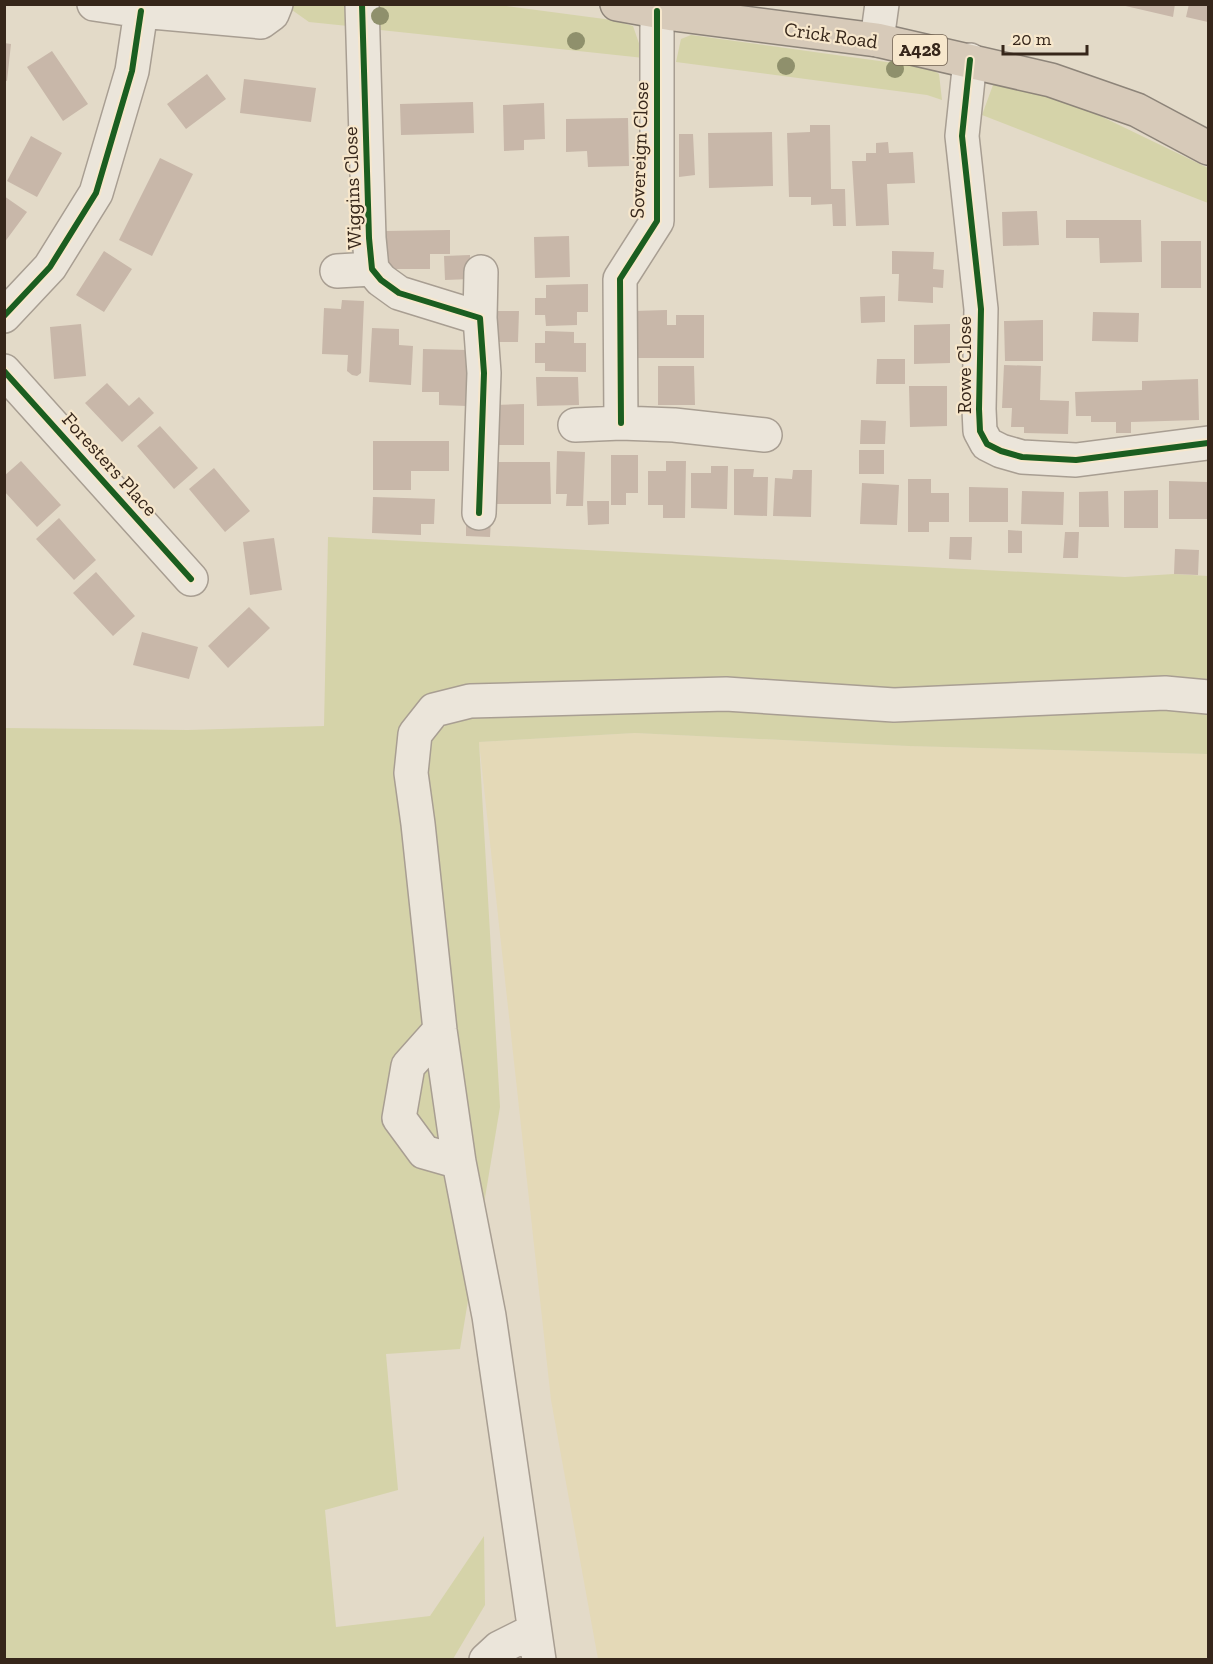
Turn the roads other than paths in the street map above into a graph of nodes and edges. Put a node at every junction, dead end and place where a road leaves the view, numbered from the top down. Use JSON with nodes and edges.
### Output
{"nodes":[{"id":1,"x":94,"y":4,"type":"edge"},
{"id":2,"x":276,"y":4,"type":"edge"},
{"id":3,"x":362,"y":4,"type":"edge"},
{"id":4,"x":617,"y":4,"type":"edge"},
{"id":5,"x":882,"y":4,"type":"edge"},
{"id":6,"x":682,"y":10,"type":"edge"},
{"id":7,"x":141,"y":11,"type":"junction"},
{"id":8,"x":877,"y":40,"type":"junction"},
{"id":9,"x":970,"y":60,"type":"junction"},
{"id":10,"x":1209,"y":148,"type":"edge"},
{"id":11,"x":372,"y":269,"type":"junction"},
{"id":12,"x":337,"y":271,"type":"dead end"},
{"id":13,"x":481,"y":272,"type":"dead end"},
{"id":14,"x":4,"y":316,"type":"edge"},
{"id":15,"x":480,"y":318,"type":"junction"},
{"id":16,"x":4,"y":371,"type":"edge"},
{"id":17,"x":621,"y":423,"type":"junction"},
{"id":18,"x":575,"y":425,"type":"dead end"},
{"id":19,"x":765,"y":435,"type":"dead end"},
{"id":20,"x":1209,"y":443,"type":"edge"},
{"id":21,"x":479,"y":513,"type":"dead end"},
{"id":22,"x":191,"y":579,"type":"dead end"},
{"id":23,"x":1209,"y":697,"type":"edge"},
{"id":24,"x":440,"y":1030,"type":"junction"},
{"id":25,"x":459,"y":1162,"type":"junction"},
{"id":26,"x":536,"y":1645,"type":"edge"},
{"id":27,"x":486,"y":1659,"type":"edge"}],
"edges":[{"from":1,"to":7,"type":"street"},
{"from":2,"to":7,"type":"street"},
{"from":3,"to":11,"type":"street","name":"Wiggins Close"},
{"from":4,"to":6,"type":"highway","name":"Crick Road","number":"A428"},
{"from":5,"to":8,"type":"street"},
{"from":6,"to":8,"type":"highway","name":"Crick Road","number":"A428"},
{"from":6,"to":17,"type":"street","name":"Sovereign Close"},
{"from":7,"to":14,"type":"street"},
{"from":8,"to":9,"type":"highway","name":"Crick Road","number":"A428"},
{"from":9,"to":10,"type":"highway","name":"Crick Road","number":"A428"},
{"from":9,"to":20,"type":"street","name":"Rowe Close"},
{"from":11,"to":12,"type":"street","name":"Wiggins Close"},
{"from":11,"to":15,"type":"street","name":"Wiggins Close"},
{"from":13,"to":15,"type":"street"},
{"from":15,"to":21,"type":"street"},
{"from":16,"to":22,"type":"street","name":"Foresters Place"},
{"from":17,"to":18,"type":"street"},
{"from":17,"to":19,"type":"street"},
{"from":23,"to":24,"type":"street"},
{"from":24,"to":25,"type":"street"},
{"from":24,"to":25,"type":"street"},
{"from":25,"to":26,"type":"street"},
{"from":26,"to":27,"type":"street"}]}
